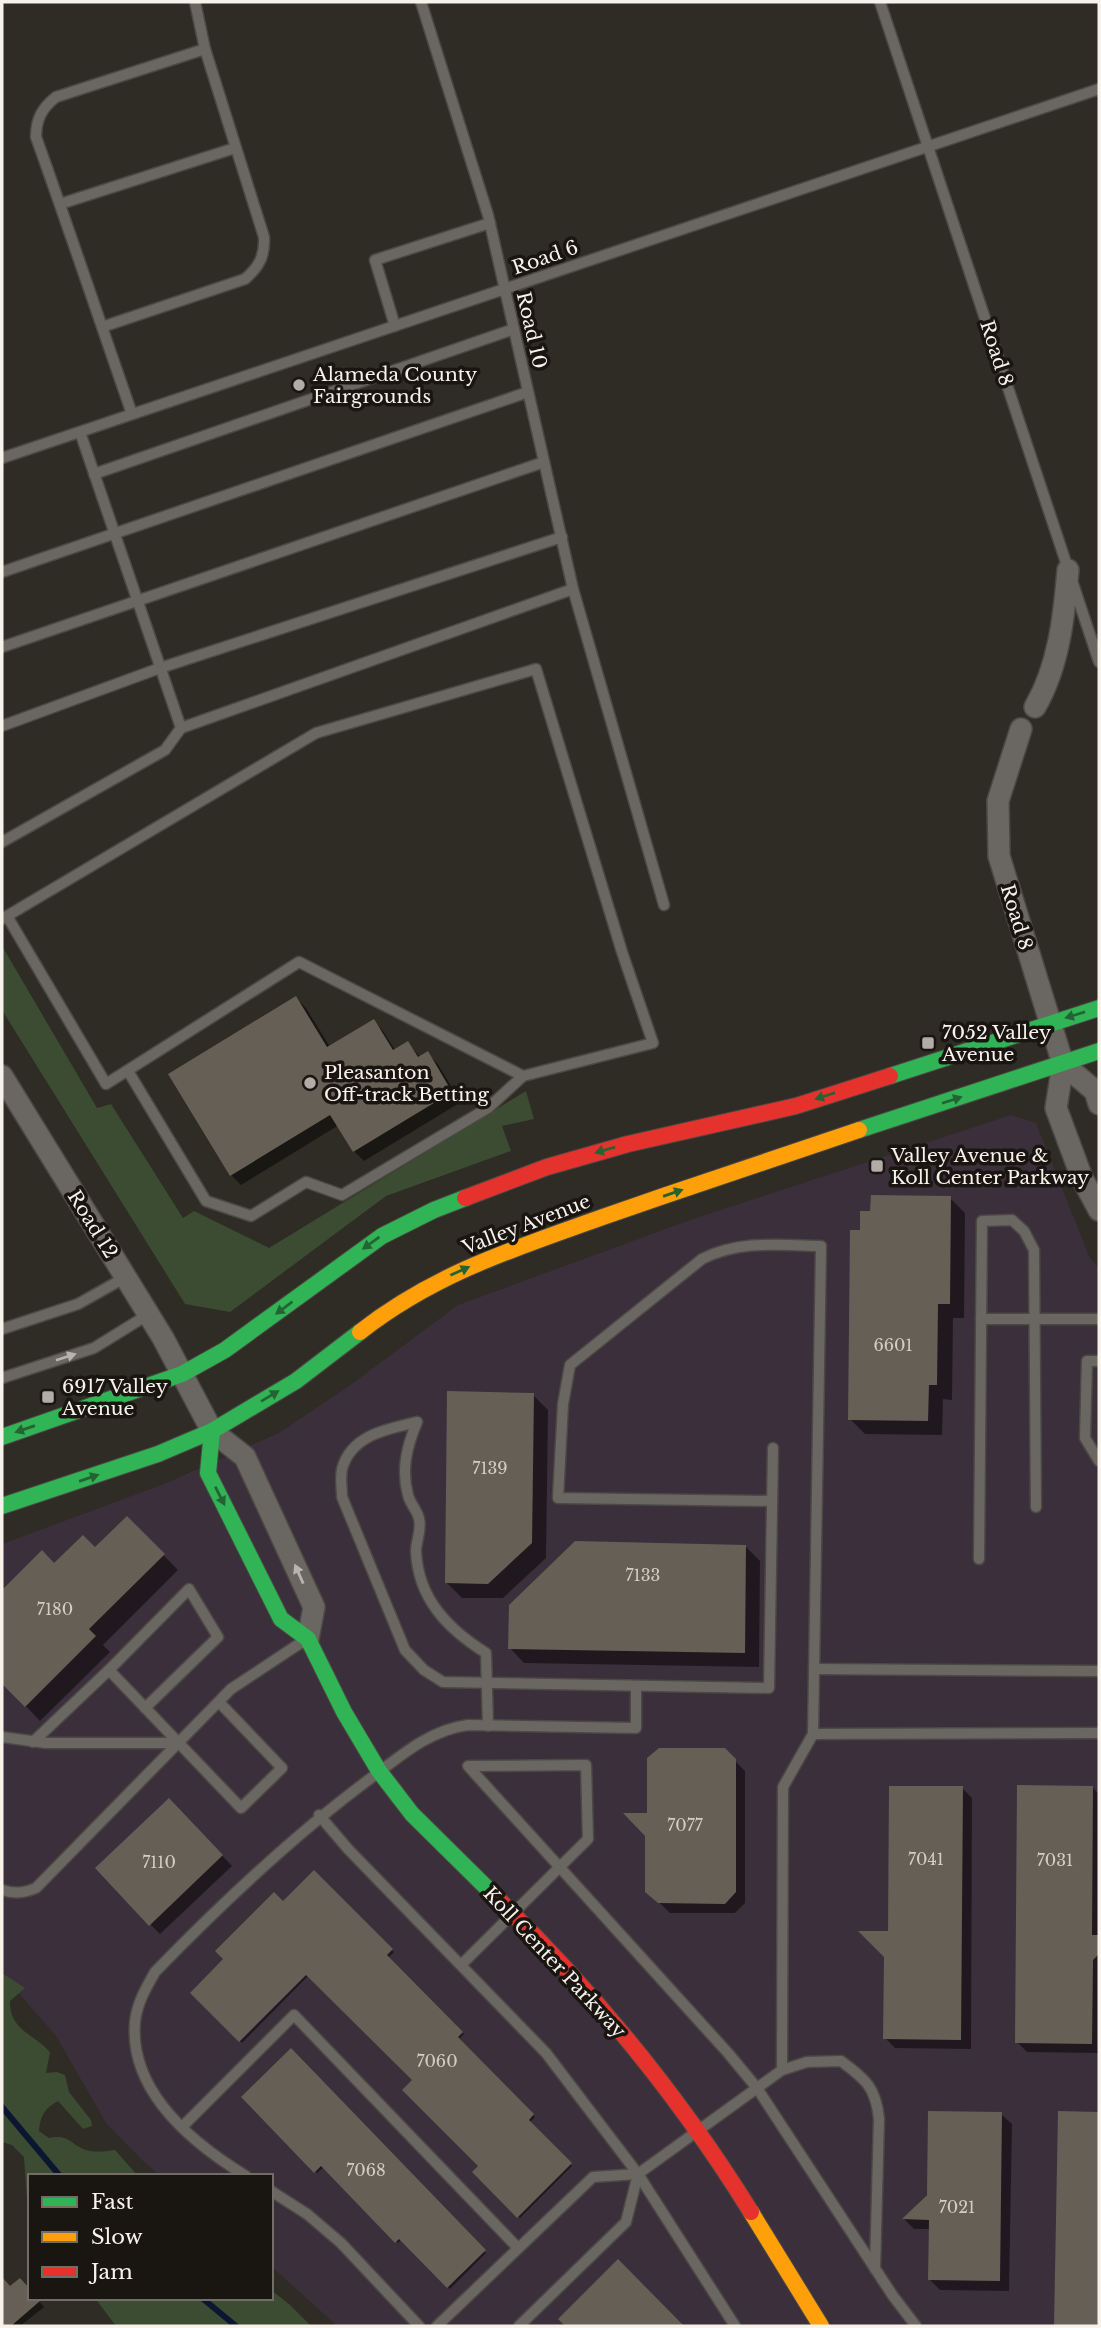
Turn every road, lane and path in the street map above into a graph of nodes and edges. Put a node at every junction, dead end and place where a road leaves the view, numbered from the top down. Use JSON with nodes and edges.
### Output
{"nodes":[{"id":1,"x":195,"y":2,"type":"edge"},
{"id":2,"x":421,"y":2,"type":"edge"},
{"id":3,"x":880,"y":2,"type":"edge"},
{"id":4,"x":205,"y":49,"type":"junction"},
{"id":5,"x":1099,"y":89,"type":"edge"},
{"id":6,"x":929,"y":147,"type":"junction"},
{"id":7,"x":235,"y":148,"type":"junction"},
{"id":8,"x":60,"y":204,"type":"junction"},
{"id":9,"x":489,"y":223,"type":"junction"},
{"id":10,"x":505,"y":289,"type":"junction"},
{"id":11,"x":395,"y":326,"type":"junction"},
{"id":12,"x":102,"y":327,"type":"junction"},
{"id":13,"x":514,"y":328,"type":"junction"},
{"id":14,"x":528,"y":392,"type":"junction"},
{"id":15,"x":132,"y":414,"type":"junction"},
{"id":16,"x":80,"y":432,"type":"junction"},
{"id":17,"x":2,"y":458,"type":"edge"},
{"id":18,"x":544,"y":462,"type":"junction"},
{"id":19,"x":94,"y":474,"type":"junction"},
{"id":20,"x":114,"y":534,"type":"junction"},
{"id":21,"x":562,"y":537,"type":"junction"},
{"id":22,"x":1068,"y":570,"type":"junction"},
{"id":23,"x":2,"y":572,"type":"edge"},
{"id":24,"x":573,"y":589,"type":"junction"},
{"id":25,"x":137,"y":601,"type":"junction"},
{"id":26,"x":2,"y":647,"type":"edge"},
{"id":27,"x":1099,"y":662,"type":"edge"},
{"id":28,"x":160,"y":668,"type":"junction"},
{"id":29,"x":1035,"y":707,"type":"dead end"},
{"id":30,"x":2,"y":726,"type":"edge"},
{"id":31,"x":181,"y":728,"type":"junction"},
{"id":32,"x":1021,"y":729,"type":"dead end"},
{"id":33,"x":2,"y":842,"type":"edge"},
{"id":34,"x":664,"y":905,"type":"dead end"},
{"id":35,"x":4,"y":917,"type":"edge"},
{"id":36,"x":1099,"y":1008,"type":"edge"},
{"id":37,"x":1050,"y":1023,"type":"junction"},
{"id":38,"x":1099,"y":1051,"type":"edge"},
{"id":39,"x":1063,"y":1064,"type":"junction"},
{"id":40,"x":128,"y":1071,"type":"junction"},
{"id":41,"x":2,"y":1076,"type":"edge"},
{"id":42,"x":523,"y":1076,"type":"junction"},
{"id":43,"x":1099,"y":1104,"type":"edge"},
{"id":44,"x":1099,"y":1210,"type":"edge"},
{"id":45,"x":126,"y":1277,"type":"junction"},
{"id":46,"x":149,"y":1314,"type":"junction"},
{"id":47,"x":981,"y":1319,"type":"junction"},
{"id":48,"x":1034,"y":1319,"type":"junction"},
{"id":49,"x":1099,"y":1319,"type":"edge"},
{"id":50,"x":2,"y":1329,"type":"edge"},
{"id":51,"x":1099,"y":1361,"type":"edge"},
{"id":52,"x":182,"y":1374,"type":"junction"},
{"id":53,"x":2,"y":1378,"type":"edge"},
{"id":54,"x":212,"y":1431,"type":"junction"},
{"id":55,"x":2,"y":1437,"type":"edge"},
{"id":56,"x":773,"y":1448,"type":"dead end"},
{"id":57,"x":1099,"y":1461,"type":"edge"},
{"id":58,"x":772,"y":1501,"type":"junction"},
{"id":59,"x":2,"y":1506,"type":"edge"},
{"id":60,"x":1036,"y":1507,"type":"dead end"},
{"id":61,"x":979,"y":1559,"type":"dead end"},
{"id":62,"x":308,"y":1639,"type":"junction"},
{"id":63,"x":814,"y":1669,"type":"junction"},
{"id":64,"x":109,"y":1670,"type":"junction"},
{"id":65,"x":1099,"y":1671,"type":"edge"},
{"id":66,"x":486,"y":1683,"type":"junction"},
{"id":67,"x":636,"y":1686,"type":"junction"},
{"id":68,"x":219,"y":1702,"type":"junction"},
{"id":69,"x":145,"y":1708,"type":"junction"},
{"id":70,"x":488,"y":1726,"type":"junction"},
{"id":71,"x":813,"y":1734,"type":"junction"},
{"id":72,"x":1099,"y":1734,"type":"edge"},
{"id":73,"x":2,"y":1737,"type":"edge"},
{"id":74,"x":33,"y":1742,"type":"junction"},
{"id":75,"x":178,"y":1743,"type":"junction"},
{"id":76,"x":379,"y":1771,"type":"junction"},
{"id":77,"x":320,"y":1815,"type":"junction"},
{"id":78,"x":559,"y":1867,"type":"junction"},
{"id":79,"x":2,"y":1890,"type":"edge"},
{"id":80,"x":513,"y":1914,"type":"junction"},
{"id":81,"x":462,"y":1964,"type":"junction"},
{"id":82,"x":782,"y":2070,"type":"junction"},
{"id":83,"x":757,"y":2088,"type":"junction"},
{"id":84,"x":182,"y":2127,"type":"junction"},
{"id":85,"x":696,"y":2132,"type":"junction"},
{"id":86,"x":243,"y":2174,"type":"edge"},
{"id":87,"x":638,"y":2175,"type":"junction"},
{"id":88,"x":273,"y":2192,"type":"edge"},
{"id":89,"x":518,"y":2248,"type":"junction"},
{"id":90,"x":875,"y":2269,"type":"junction"},
{"id":91,"x":529,"y":2317,"type":"junction"},
{"id":92,"x":419,"y":2326,"type":"edge"},
{"id":93,"x":437,"y":2326,"type":"edge"},
{"id":94,"x":519,"y":2326,"type":"edge"},
{"id":95,"x":538,"y":2326,"type":"edge"},
{"id":96,"x":734,"y":2326,"type":"edge"},
{"id":97,"x":821,"y":2326,"type":"edge"},
{"id":98,"x":916,"y":2326,"type":"edge"}],
"edges":[{"from":1,"to":4,"type":"lane"},
{"from":2,"to":9,"type":"lane","name":"Road 10"},
{"from":3,"to":6,"type":"lane","name":"Road 8"},
{"from":4,"to":7,"type":"lane"},
{"from":4,"to":8,"type":"lane"},
{"from":5,"to":6,"type":"lane","name":"Road 6"},
{"from":6,"to":10,"type":"lane","name":"Road 6"},
{"from":6,"to":22,"type":"lane","name":"Road 8"},
{"from":7,"to":8,"type":"lane"},
{"from":7,"to":12,"type":"lane"},
{"from":8,"to":12,"type":"lane"},
{"from":9,"to":10,"type":"lane","name":"Road 10"},
{"from":9,"to":11,"type":"lane"},
{"from":10,"to":11,"type":"lane","name":"Road 6"},
{"from":10,"to":13,"type":"lane","name":"Road 10"},
{"from":11,"to":15,"type":"lane","name":"Road 6"},
{"from":12,"to":15,"type":"lane"},
{"from":13,"to":14,"type":"lane","name":"Road 10"},
{"from":13,"to":19,"type":"lane"},
{"from":14,"to":18,"type":"lane","name":"Road 10"},
{"from":14,"to":20,"type":"lane"},
{"from":15,"to":16,"type":"lane","name":"Road 6"},
{"from":16,"to":17,"type":"lane","name":"Road 6"},
{"from":16,"to":19,"type":"lane"},
{"from":18,"to":21,"type":"lane","name":"Road 10"},
{"from":18,"to":25,"type":"lane"},
{"from":19,"to":20,"type":"lane"},
{"from":20,"to":23,"type":"lane"},
{"from":20,"to":25,"type":"lane"},
{"from":21,"to":24,"type":"lane","name":"Road 10"},
{"from":21,"to":28,"type":"lane"},
{"from":22,"to":27,"type":"lane"},
{"from":22,"to":29,"type":"street","name":"Road 8"},
{"from":24,"to":31,"type":"lane"},
{"from":24,"to":34,"type":"lane","name":"Road 10"},
{"from":25,"to":26,"type":"lane"},
{"from":25,"to":28,"type":"lane"},
{"from":28,"to":30,"type":"lane"},
{"from":28,"to":31,"type":"lane"},
{"from":31,"to":33,"type":"lane"},
{"from":32,"to":37,"type":"street","name":"Road 8"},
{"from":35,"to":40,"type":"lane"},
{"from":35,"to":42,"type":"lane"},
{"from":36,"to":37,"type":"main road","one_way":true},
{"from":37,"to":39,"type":"street"},
{"from":37,"to":52,"type":"main road","one_way":true},
{"from":38,"to":39,"type":"main road","name":"Valley Avenue"},
{"from":39,"to":43,"type":"street"},
{"from":39,"to":44,"type":"street"},
{"from":54,"to":39,"type":"main road","name":"Valley Avenue","one_way":true},
{"from":40,"to":42,"type":"lane"},
{"from":40,"to":42,"type":"lane"},
{"from":41,"to":45,"type":"street","name":"Road 12"},
{"from":45,"to":46,"type":"street","name":"Road 12"},
{"from":45,"to":50,"type":"lane"},
{"from":46,"to":52,"type":"street","name":"Road 12"},
{"from":53,"to":46,"type":"lane","one_way":true},
{"from":47,"to":48,"type":"lane"},
{"from":47,"to":48,"type":"lane"},
{"from":47,"to":61,"type":"lane"},
{"from":48,"to":49,"type":"lane"},
{"from":48,"to":60,"type":"lane"},
{"from":51,"to":57,"type":"lane"},
{"from":52,"to":54,"type":"street"},
{"from":52,"to":55,"type":"main road","one_way":true},
{"from":59,"to":54,"type":"main road","name":"Valley Avenue","one_way":true},
{"from":54,"to":62,"type":"main road","name":"Koll Center Parkway","one_way":true},
{"from":62,"to":54,"type":"street","one_way":true},
{"from":56,"to":58,"type":"lane"},
{"from":58,"to":63,"type":"lane"},
{"from":58,"to":67,"type":"lane"},
{"from":62,"to":68,"type":"lane"},
{"from":62,"to":76,"type":"main road","name":"Koll Center Parkway"},
{"from":63,"to":65,"type":"lane"},
{"from":63,"to":71,"type":"lane"},
{"from":64,"to":69,"type":"lane"},
{"from":64,"to":69,"type":"lane"},
{"from":64,"to":74,"type":"lane"},
{"from":66,"to":66,"type":"lane"},
{"from":66,"to":67,"type":"lane"},
{"from":66,"to":70,"type":"lane"},
{"from":67,"to":70,"type":"lane"},
{"from":68,"to":75,"type":"lane"},
{"from":68,"to":75,"type":"lane"},
{"from":69,"to":75,"type":"lane"},
{"from":70,"to":76,"type":"lane"},
{"from":71,"to":72,"type":"lane"},
{"from":71,"to":82,"type":"lane"},
{"from":73,"to":74,"type":"lane"},
{"from":74,"to":75,"type":"lane"},
{"from":75,"to":79,"type":"lane"},
{"from":76,"to":77,"type":"lane"},
{"from":76,"to":80,"type":"main road","name":"Koll Center Parkway"},
{"from":77,"to":81,"type":"lane"},
{"from":77,"to":84,"type":"lane"},
{"from":78,"to":78,"type":"lane"},
{"from":78,"to":80,"type":"lane"},
{"from":78,"to":83,"type":"lane"},
{"from":80,"to":81,"type":"lane"},
{"from":80,"to":85,"type":"main road","name":"Koll Center Parkway"},
{"from":81,"to":87,"type":"lane"},
{"from":82,"to":83,"type":"lane"},
{"from":82,"to":90,"type":"lane"},
{"from":83,"to":85,"type":"lane"},
{"from":83,"to":90,"type":"lane"},
{"from":84,"to":86,"type":"lane"},
{"from":84,"to":89,"type":"lane"},
{"from":85,"to":87,"type":"lane"},
{"from":85,"to":97,"type":"main road","name":"Koll Center Parkway"},
{"from":87,"to":89,"type":"lane"},
{"from":87,"to":91,"type":"lane"},
{"from":87,"to":96,"type":"lane"},
{"from":88,"to":92,"type":"lane"},
{"from":89,"to":93,"type":"lane"},
{"from":90,"to":98,"type":"lane"},
{"from":91,"to":94,"type":"lane"},
{"from":91,"to":95,"type":"lane"}]}
